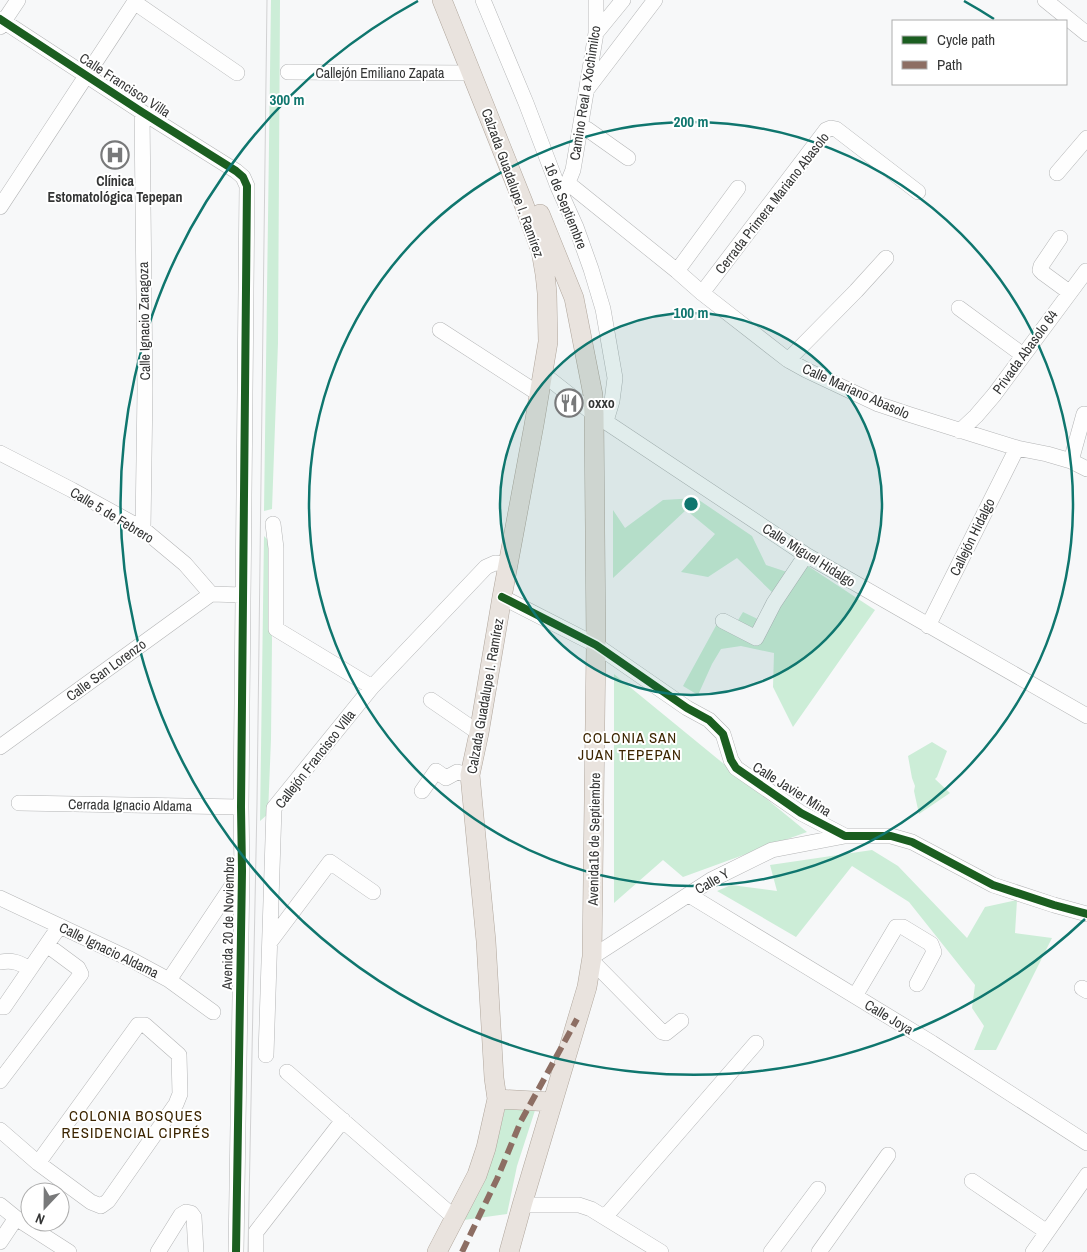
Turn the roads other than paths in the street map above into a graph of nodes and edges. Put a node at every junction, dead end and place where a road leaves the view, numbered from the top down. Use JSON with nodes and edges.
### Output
{"nodes":[{"id":1,"x":18,"y":0,"type":"edge"},
{"id":2,"x":442,"y":0,"type":"edge"},
{"id":3,"x":456,"y":0,"type":"edge"},
{"id":4,"x":483,"y":0,"type":"edge"},
{"id":5,"x":596,"y":0,"type":"edge"},
{"id":6,"x":622,"y":0,"type":"edge"},
{"id":7,"x":655,"y":0,"type":"edge"},
{"id":8,"x":1044,"y":0,"type":"edge"},
{"id":9,"x":135,"y":1,"type":"edge"},
{"id":10,"x":1,"y":22,"type":"edge"},
{"id":11,"x":596,"y":33,"type":"junction"},
{"id":12,"x":1087,"y":34,"type":"edge"},
{"id":13,"x":288,"y":72,"type":"dead end"},
{"id":14,"x":237,"y":73,"type":"dead end"},
{"id":15,"x":472,"y":73,"type":"junction"},
{"id":16,"x":87,"y":75,"type":"junction"},
{"id":17,"x":587,"y":89,"type":"junction"},
{"id":18,"x":142,"y":112,"type":"junction"},
{"id":19,"x":581,"y":127,"type":"junction"},
{"id":20,"x":1087,"y":138,"type":"edge"},
{"id":21,"x":628,"y":158,"type":"dead end"},
{"id":22,"x":236,"y":171,"type":"joint"},
{"id":23,"x":1057,"y":173,"type":"dead end"},
{"id":24,"x":563,"y":186,"type":"junction"},
{"id":25,"x":738,"y":188,"type":"dead end"},
{"id":26,"x":918,"y":192,"type":"dead end"},
{"id":27,"x":0,"y":207,"type":"edge"},
{"id":28,"x":1060,"y":238,"type":"dead end"},
{"id":29,"x":886,"y":258,"type":"dead end"},
{"id":30,"x":677,"y":271,"type":"junction"},
{"id":31,"x":1086,"y":271,"type":"dead end"},
{"id":32,"x":1069,"y":292,"type":"junction"},
{"id":33,"x":702,"y":293,"type":"junction"},
{"id":34,"x":959,"y":308,"type":"dead end"},
{"id":35,"x":440,"y":330,"type":"dead end"},
{"id":36,"x":1023,"y":355,"type":"junction"},
{"id":37,"x":788,"y":360,"type":"junction"},
{"id":38,"x":543,"y":374,"type":"junction"},
{"id":39,"x":539,"y":394,"type":"junction"},
{"id":40,"x":1084,"y":414,"type":"dead end"},
{"id":41,"x":600,"y":417,"type":"junction"},
{"id":42,"x":960,"y":431,"type":"junction"},
{"id":43,"x":1017,"y":448,"type":"junction"},
{"id":44,"x":0,"y":454,"type":"edge"},
{"id":45,"x":1071,"y":461,"type":"junction"},
{"id":46,"x":1087,"y":469,"type":"edge"},
{"id":47,"x":273,"y":524,"type":"dead end"},
{"id":48,"x":143,"y":529,"type":"junction"},
{"id":49,"x":806,"y":555,"type":"junction"},
{"id":50,"x":508,"y":564,"type":"junction"},
{"id":51,"x":211,"y":594,"type":"junction"},
{"id":52,"x":243,"y":595,"type":"junction"},
{"id":53,"x":502,"y":596,"type":"junction"},
{"id":54,"x":722,"y":621,"type":"dead end"},
{"id":55,"x":928,"y":626,"type":"junction"},
{"id":56,"x":596,"y":645,"type":"junction"},
{"id":57,"x":372,"y":687,"type":"junction"},
{"id":58,"x":431,"y":700,"type":"dead end"},
{"id":59,"x":1087,"y":716,"type":"edge"},
{"id":60,"x":479,"y":733,"type":"junction"},
{"id":61,"x":0,"y":747,"type":"edge"},
{"id":62,"x":470,"y":775,"type":"junction"},
{"id":63,"x":422,"y":791,"type":"dead end"},
{"id":64,"x":19,"y":803,"type":"dead end"},
{"id":65,"x":241,"y":807,"type":"junction"},
{"id":66,"x":846,"y":836,"type":"junction"},
{"id":67,"x":242,"y":871,"type":"junction"},
{"id":68,"x":374,"y":892,"type":"dead end"},
{"id":69,"x":689,"y":895,"type":"junction"},
{"id":70,"x":0,"y":898,"type":"edge"},
{"id":71,"x":1087,"y":914,"type":"edge"},
{"id":72,"x":60,"y":926,"type":"junction"},
{"id":73,"x":270,"y":942,"type":"junction"},
{"id":74,"x":46,"y":945,"type":"junction"},
{"id":75,"x":592,"y":959,"type":"junction"},
{"id":76,"x":0,"y":962,"type":"edge"},
{"id":77,"x":30,"y":969,"type":"junction"},
{"id":78,"x":169,"y":980,"type":"junction"},
{"id":79,"x":917,"y":984,"type":"dead end"},
{"id":80,"x":855,"y":996,"type":"junction"},
{"id":81,"x":0,"y":1007,"type":"edge"},
{"id":82,"x":213,"y":1012,"type":"dead end"},
{"id":83,"x":681,"y":1021,"type":"dead end"},
{"id":84,"x":756,"y":1043,"type":"dead end"},
{"id":85,"x":266,"y":1055,"type":"dead end"},
{"id":86,"x":287,"y":1072,"type":"dead end"},
{"id":87,"x":0,"y":1081,"type":"edge"},
{"id":88,"x":497,"y":1098,"type":"junction"},
{"id":89,"x":552,"y":1102,"type":"junction"},
{"id":90,"x":342,"y":1120,"type":"junction"},
{"id":91,"x":0,"y":1130,"type":"edge"},
{"id":92,"x":1087,"y":1144,"type":"edge"},
{"id":93,"x":888,"y":1155,"type":"dead end"},
{"id":94,"x":38,"y":1163,"type":"junction"},
{"id":95,"x":1087,"y":1175,"type":"edge"},
{"id":96,"x":972,"y":1180,"type":"dead end"},
{"id":97,"x":818,"y":1188,"type":"dead end"},
{"id":98,"x":0,"y":1205,"type":"edge"},
{"id":99,"x":522,"y":1205,"type":"junction"},
{"id":100,"x":605,"y":1217,"type":"junction"},
{"id":101,"x":16,"y":1218,"type":"junction"},
{"id":102,"x":455,"y":1218,"type":"junction"},
{"id":103,"x":1047,"y":1232,"type":"junction"},
{"id":104,"x":0,"y":1242,"type":"edge"},
{"id":105,"x":70,"y":1252,"type":"edge"},
{"id":106,"x":158,"y":1252,"type":"edge"},
{"id":107,"x":196,"y":1252,"type":"edge"},
{"id":108,"x":236,"y":1252,"type":"edge"},
{"id":109,"x":256,"y":1252,"type":"edge"},
{"id":110,"x":437,"y":1252,"type":"edge"},
{"id":111,"x":509,"y":1252,"type":"edge"},
{"id":112,"x":661,"y":1252,"type":"edge"},
{"id":113,"x":771,"y":1252,"type":"edge"},
{"id":114,"x":819,"y":1252,"type":"edge"},
{"id":115,"x":1033,"y":1252,"type":"edge"}],
"edges":[{"from":1,"to":10,"type":"street"},
{"from":2,"to":15,"type":"main road","name":"Calzada Guadalupe I. Ramírez"},
{"from":3,"to":41,"type":"main road","name":"Calzada Guadalupe I. Ramírez"},
{"from":4,"to":24,"type":"street","name":"16 de Septiembre"},
{"from":5,"to":11,"type":"street","name":"Camino Real a Xochimilco"},
{"from":6,"to":11,"type":"street"},
{"from":7,"to":17,"type":"street"},
{"from":8,"to":12,"type":"street"},
{"from":9,"to":14,"type":"street"},
{"from":9,"to":16,"type":"street"},
{"from":10,"to":16,"type":"street","name":"Calle Francisco Villa"},
{"from":11,"to":17,"type":"street","name":"Camino Real a Xochimilco"},
{"from":13,"to":15,"type":"street","name":"Callejón Emiliano Zapata"},
{"from":15,"to":38,"type":"main road","name":"Calzada Guadalupe I. Ramírez"},
{"from":16,"to":18,"type":"street","name":"Calle Francisco Villa"},
{"from":16,"to":27,"type":"street"},
{"from":17,"to":19,"type":"street","name":"Camino Real a Xochimilco"},
{"from":18,"to":22,"type":"street","name":"Calle Francisco Villa"},
{"from":18,"to":48,"type":"street","name":"Calle Ignacio Zaragoza"},
{"from":19,"to":21,"type":"street"},
{"from":19,"to":24,"type":"street","name":"Camino Real a Xochimilco"},
{"from":20,"to":23,"type":"street"},
{"from":22,"to":52,"type":"street","name":"Avenida 20 de Noviembre"},
{"from":24,"to":30,"type":"street","name":"Calle Mariano Abasolo"},
{"from":24,"to":41,"type":"street","name":"16 de Septiembre"},
{"from":25,"to":30,"type":"street"},
{"from":26,"to":33,"type":"street","name":"Cerrada Primera Mariano Abasolo"},
{"from":28,"to":32,"type":"street"},
{"from":29,"to":37,"type":"street"},
{"from":30,"to":33,"type":"street","name":"Calle Mariano Abasolo"},
{"from":31,"to":32,"type":"street","name":"Privada Abasolo 64"},
{"from":32,"to":36,"type":"street","name":"Privada Abasolo 64"},
{"from":33,"to":37,"type":"street","name":"Calle Mariano Abasolo"},
{"from":34,"to":36,"type":"street"},
{"from":35,"to":39,"type":"street"},
{"from":36,"to":42,"type":"street","name":"Privada Abasolo 64"},
{"from":37,"to":42,"type":"street","name":"Calle Mariano Abasolo"},
{"from":38,"to":39,"type":"main road","name":"Calzada Guadalupe I. Ramírez"},
{"from":38,"to":41,"type":"street","name":"Calle Miguel Hidalgo"},
{"from":39,"to":50,"type":"main road","name":"Calzada Guadalupe I. Ramírez"},
{"from":40,"to":45,"type":"street"},
{"from":41,"to":49,"type":"street","name":"Calle Miguel Hidalgo"},
{"from":41,"to":56,"type":"main road","name":"Avenida16 de Septiembre"},
{"from":42,"to":43,"type":"street","name":"Calle Mariano Abasolo"},
{"from":43,"to":45,"type":"street","name":"Calle Mariano Abasolo"},
{"from":43,"to":55,"type":"street","name":"Callejón Hidalgo"},
{"from":44,"to":48,"type":"street","name":"Calle 5 de Febrero"},
{"from":45,"to":46,"type":"street","name":"Calle Mariano Abasolo"},
{"from":47,"to":57,"type":"street"},
{"from":48,"to":51,"type":"street","name":"Calle 5 de Febrero"},
{"from":49,"to":54,"type":"street"},
{"from":49,"to":55,"type":"street","name":"Calle Miguel Hidalgo"},
{"from":50,"to":53,"type":"main road","name":"Calzada Guadalupe I. Ramírez"},
{"from":50,"to":57,"type":"street","name":"Callejón Francisco Villa"},
{"from":51,"to":52,"type":"street"},
{"from":51,"to":61,"type":"street","name":"Calle San Lorenzo"},
{"from":52,"to":65,"type":"street","name":"Avenida 20 de Noviembre"},
{"from":53,"to":56,"type":"street","name":"Calle Javier Mina"},
{"from":53,"to":60,"type":"main road","name":"Calzada Guadalupe I. Ramírez"},
{"from":55,"to":59,"type":"street","name":"Calle Miguel Hidalgo"},
{"from":56,"to":66,"type":"street","name":"Calle Javier Mina"},
{"from":56,"to":75,"type":"main road","name":"Avenida16 de Septiembre"},
{"from":57,"to":73,"type":"street","name":"Callejón Francisco Villa"},
{"from":58,"to":60,"type":"street"},
{"from":60,"to":62,"type":"main road","name":"Calzada Guadalupe I. Ramírez"},
{"from":62,"to":63,"type":"street"},
{"from":62,"to":88,"type":"main road","name":"Calzada Guadalupe I. Ramírez"},
{"from":64,"to":65,"type":"street","name":"Cerrada Ignacio Aldama"},
{"from":65,"to":67,"type":"street","name":"Avenida 20 de Noviembre"},
{"from":66,"to":69,"type":"street","name":"Calle Y"},
{"from":66,"to":71,"type":"street","name":"Calle Javier Mina"},
{"from":67,"to":78,"type":"street"},
{"from":67,"to":108,"type":"street","name":"Avenida 20 de Noviembre"},
{"from":68,"to":73,"type":"street"},
{"from":69,"to":75,"type":"street","name":"Calle Y"},
{"from":69,"to":80,"type":"street","name":"Calle Joya"},
{"from":70,"to":72,"type":"street","name":"Calle Ignacio Aldama"},
{"from":72,"to":74,"type":"street"},
{"from":72,"to":78,"type":"street","name":"Calle Ignacio Aldama"},
{"from":73,"to":85,"type":"street","name":"Callejón Francisco Villa"},
{"from":74,"to":77,"type":"street"},
{"from":74,"to":87,"type":"street"},
{"from":75,"to":83,"type":"street"},
{"from":75,"to":89,"type":"main road","name":"Avenida16 de Septiembre"},
{"from":76,"to":77,"type":"street"},
{"from":77,"to":81,"type":"street"},
{"from":78,"to":82,"type":"street","name":"Calle Ignacio Aldama"},
{"from":79,"to":80,"type":"street"},
{"from":80,"to":92,"type":"street","name":"Calle Joya"},
{"from":84,"to":100,"type":"street"},
{"from":86,"to":90,"type":"street"},
{"from":88,"to":89,"type":"main road"},
{"from":88,"to":102,"type":"main road","name":"Calzada Guadalupe I. Ramírez"},
{"from":89,"to":99,"type":"main road","name":"Avenida16 de Septiembre"},
{"from":90,"to":102,"type":"street"},
{"from":90,"to":109,"type":"street"},
{"from":91,"to":94,"type":"street"},
{"from":93,"to":114,"type":"street"},
{"from":94,"to":94,"type":"street"},
{"from":95,"to":103,"type":"street"},
{"from":96,"to":103,"type":"street"},
{"from":97,"to":113,"type":"street"},
{"from":98,"to":101,"type":"street"},
{"from":99,"to":100,"type":"street"},
{"from":99,"to":111,"type":"main road","name":"Avenida16 de Septiembre"},
{"from":100,"to":112,"type":"street"},
{"from":101,"to":104,"type":"street"},
{"from":101,"to":105,"type":"street"},
{"from":102,"to":110,"type":"main road","name":"Calzada Guadalupe I. Ramírez"},
{"from":103,"to":115,"type":"street"},
{"from":106,"to":107,"type":"street"}]}
